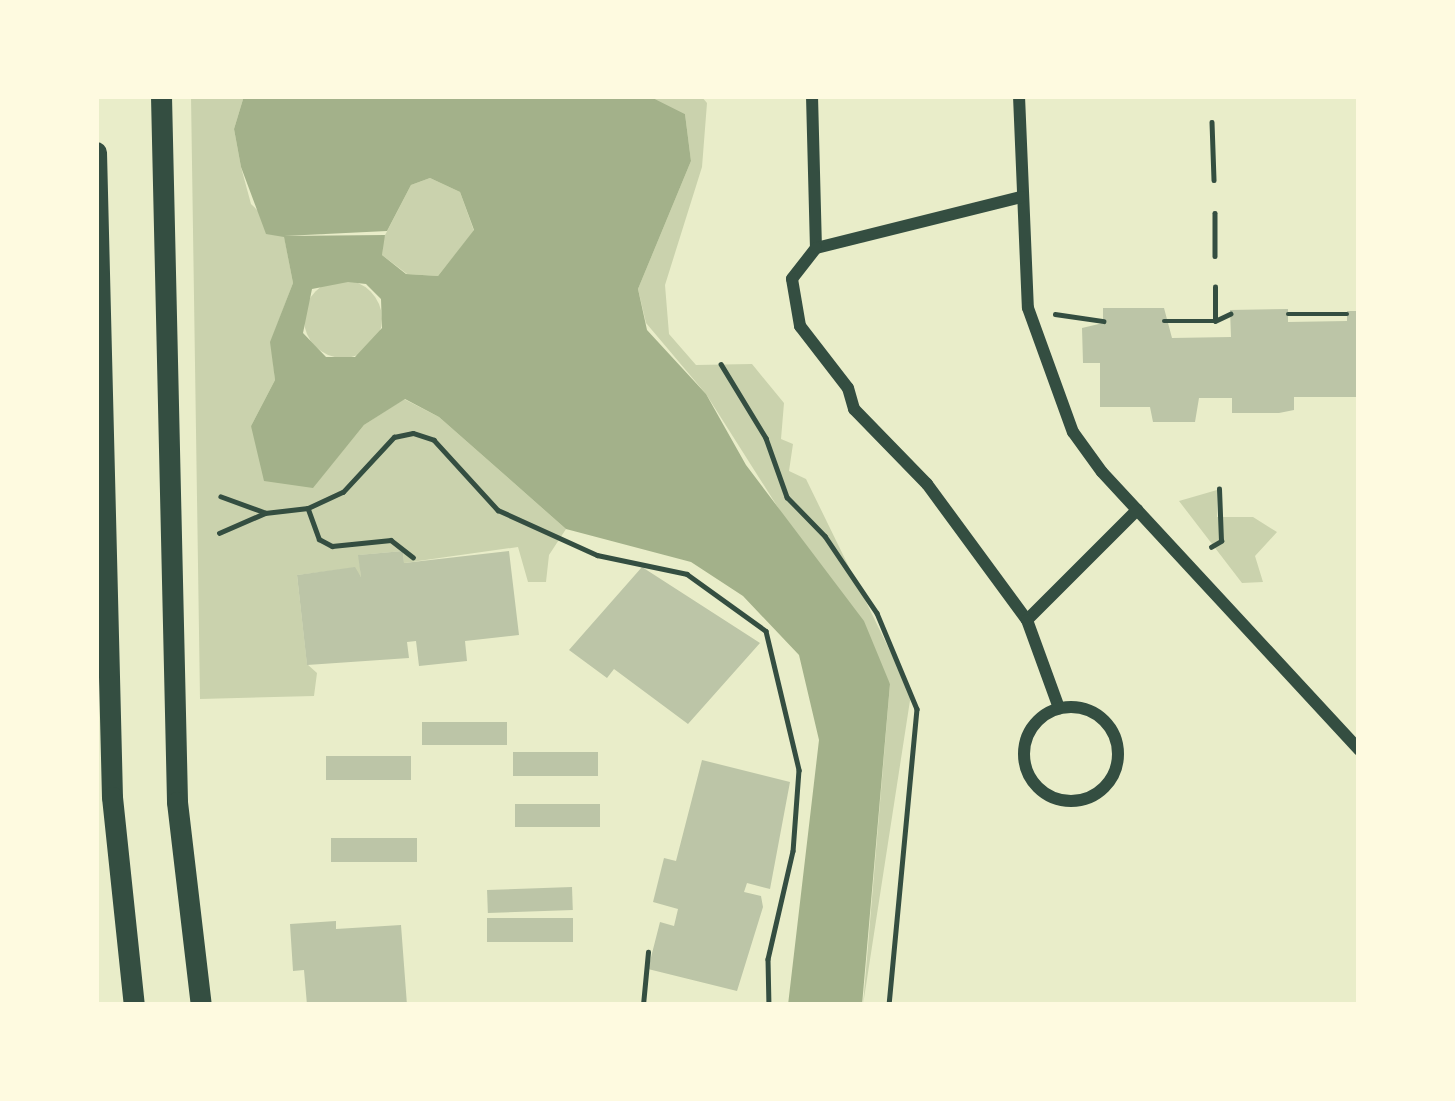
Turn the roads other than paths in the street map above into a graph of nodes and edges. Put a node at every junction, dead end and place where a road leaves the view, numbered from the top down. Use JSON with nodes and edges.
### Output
{"nodes":[{"id":1,"x":161,"y":96,"type":"edge"},
{"id":2,"x":812,"y":96,"type":"edge"},
{"id":3,"x":1018,"y":96,"type":"edge"},
{"id":4,"x":96,"y":152,"type":"edge"},
{"id":5,"x":1021,"y":197,"type":"junction"},
{"id":6,"x":816,"y":248,"type":"junction"},
{"id":7,"x":1137,"y":510,"type":"junction"},
{"id":8,"x":1027,"y":620,"type":"junction"},
{"id":9,"x":1059,"y":708,"type":"junction"},
{"id":10,"x":1359,"y":750,"type":"edge"},
{"id":11,"x":134,"y":1005,"type":"edge"},
{"id":12,"x":201,"y":1005,"type":"edge"}],
"edges":[{"from":1,"to":12,"type":"main road"},
{"from":2,"to":6,"type":"street"},
{"from":3,"to":5,"type":"street"},
{"from":4,"to":11,"type":"main road"},
{"from":5,"to":6,"type":"street"},
{"from":5,"to":7,"type":"street"},
{"from":6,"to":8,"type":"street"},
{"from":7,"to":8,"type":"street"},
{"from":7,"to":10,"type":"street"},
{"from":8,"to":9,"type":"street"},
{"from":9,"to":9,"type":"street"}]}
